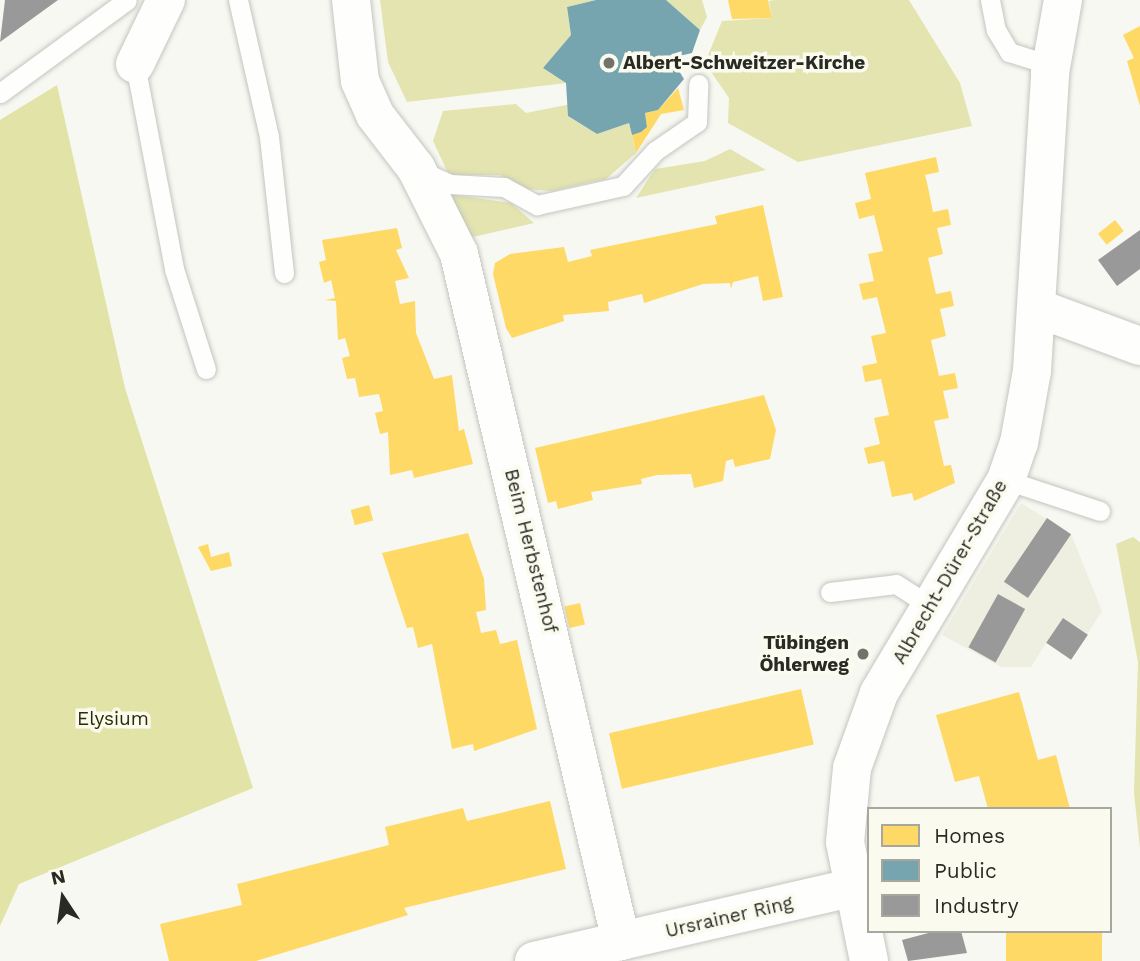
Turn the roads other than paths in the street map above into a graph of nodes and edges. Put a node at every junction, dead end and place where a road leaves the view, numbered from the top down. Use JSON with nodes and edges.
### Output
{"nodes":[{"id":1,"x":127,"y":0,"type":"edge"},
{"id":2,"x":166,"y":0,"type":"edge"},
{"id":3,"x":238,"y":0,"type":"edge"},
{"id":4,"x":351,"y":0,"type":"edge"},
{"id":5,"x":990,"y":0,"type":"edge"},
{"id":6,"x":1063,"y":0,"type":"edge"},
{"id":7,"x":135,"y":64,"type":"joint"},
{"id":8,"x":1050,"y":65,"type":"junction"},
{"id":9,"x":698,"y":84,"type":"dead end"},
{"id":10,"x":0,"y":93,"type":"edge"},
{"id":11,"x":416,"y":168,"type":"junction"},
{"id":12,"x":284,"y":272,"type":"dead end"},
{"id":13,"x":1037,"y":308,"type":"junction"},
{"id":14,"x":1140,"y":346,"type":"edge"},
{"id":15,"x":206,"y":369,"type":"dead end"},
{"id":16,"x":1006,"y":480,"type":"junction"},
{"id":17,"x":1100,"y":511,"type":"dead end"},
{"id":18,"x":830,"y":592,"type":"dead end"},
{"id":19,"x":932,"y":607,"type":"junction"},
{"id":20,"x":850,"y":888,"type":"junction"},
{"id":21,"x":621,"y":941,"type":"junction"},
{"id":22,"x":534,"y":961,"type":"edge"},
{"id":23,"x":869,"y":961,"type":"edge"}],
"edges":[{"from":1,"to":10,"type":"lane"},
{"from":2,"to":7,"type":"street"},
{"from":3,"to":12,"type":"lane"},
{"from":4,"to":11,"type":"street","name":"Beim Herbstenhof"},
{"from":5,"to":8,"type":"lane"},
{"from":6,"to":8,"type":"street","name":"Albrecht-Dürer-Straße"},
{"from":7,"to":15,"type":"lane"},
{"from":8,"to":13,"type":"street","name":"Albrecht-Dürer-Straße"},
{"from":9,"to":11,"type":"lane","name":"Beim Herbstenhof"},
{"from":11,"to":21,"type":"street","name":"Beim Herbstenhof"},
{"from":13,"to":14,"type":"street"},
{"from":13,"to":16,"type":"street","name":"Albrecht-Dürer-Straße"},
{"from":16,"to":17,"type":"lane"},
{"from":16,"to":19,"type":"street","name":"Albrecht-Dürer-Straße"},
{"from":18,"to":19,"type":"lane"},
{"from":19,"to":20,"type":"street","name":"Albrecht-Dürer-Straße"},
{"from":20,"to":21,"type":"street","name":"Ursrainer Ring"},
{"from":20,"to":23,"type":"street"},
{"from":21,"to":22,"type":"street","name":"Ursrainer Ring"}]}
